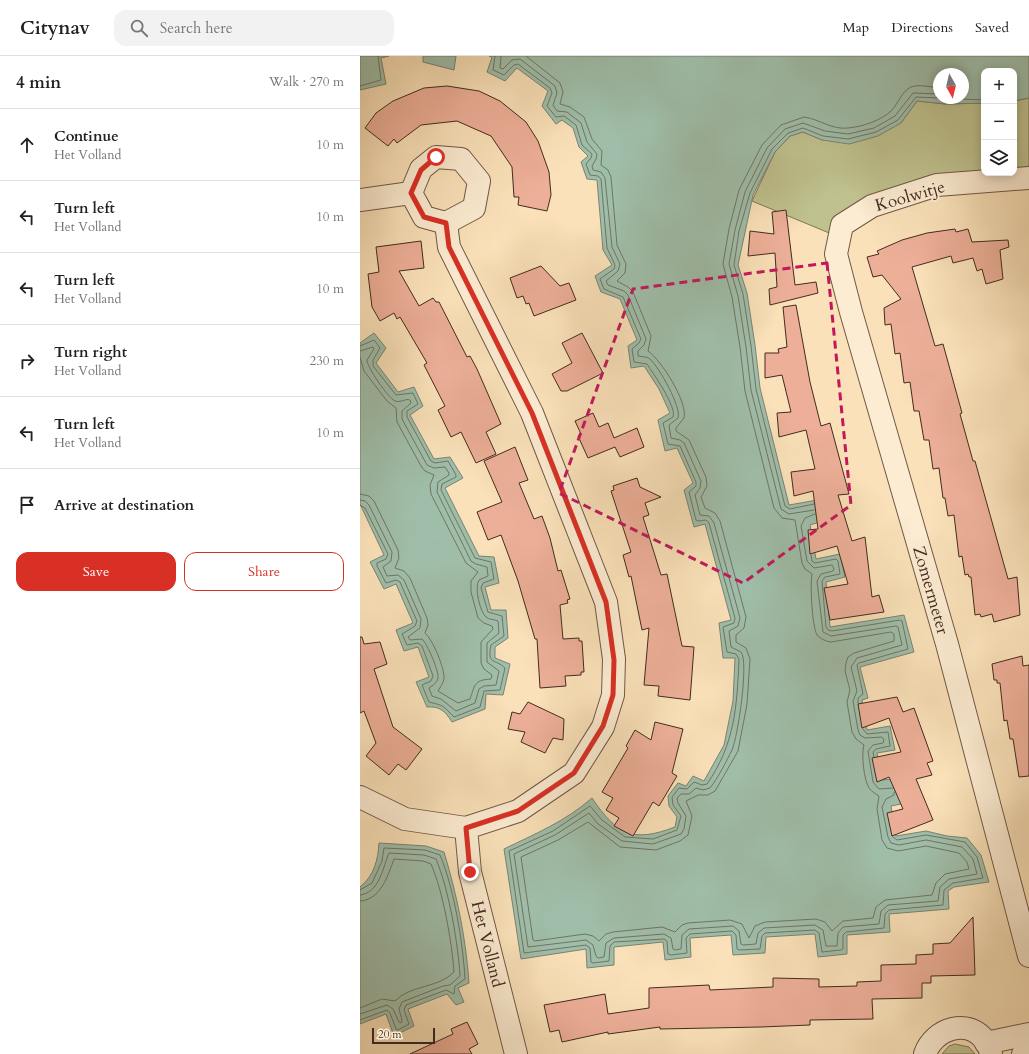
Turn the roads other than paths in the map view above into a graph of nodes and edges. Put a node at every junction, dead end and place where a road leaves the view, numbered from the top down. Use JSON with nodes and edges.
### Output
{"nodes":[{"id":1,"x":1029,"y":178,"type":"edge"},
{"id":2,"x":411,"y":193,"type":"junction"},
{"id":3,"x":360,"y":200,"type":"edge"},
{"id":4,"x":446,"y":223,"type":"junction"},
{"id":5,"x":842,"y":225,"type":"joint"},
{"id":6,"x":360,"y":797,"type":"edge"},
{"id":7,"x":466,"y":828,"type":"junction"},
{"id":8,"x":1029,"y":956,"type":"edge"},
{"id":9,"x":1029,"y":1034,"type":"edge"},
{"id":10,"x":989,"y":1048,"type":"edge"},
{"id":11,"x":1029,"y":1051,"type":"edge"},
{"id":12,"x":516,"y":1054,"type":"edge"},
{"id":13,"x":925,"y":1054,"type":"edge"},
{"id":14,"x":1023,"y":1054,"type":"edge"}],
"edges":[{"from":1,"to":5,"type":"street","name":"Koolwitje"},
{"from":2,"to":3,"type":"street"},
{"from":2,"to":4,"type":"street"},
{"from":2,"to":4,"type":"street"},
{"from":4,"to":7,"type":"street"},
{"from":5,"to":8,"type":"street","name":"Zomermeter"},
{"from":6,"to":7,"type":"street"},
{"from":7,"to":12,"type":"street","name":"Het Volland"},
{"from":9,"to":10,"type":"street"},
{"from":10,"to":13,"type":"street"},
{"from":11,"to":14,"type":"street"}]}
